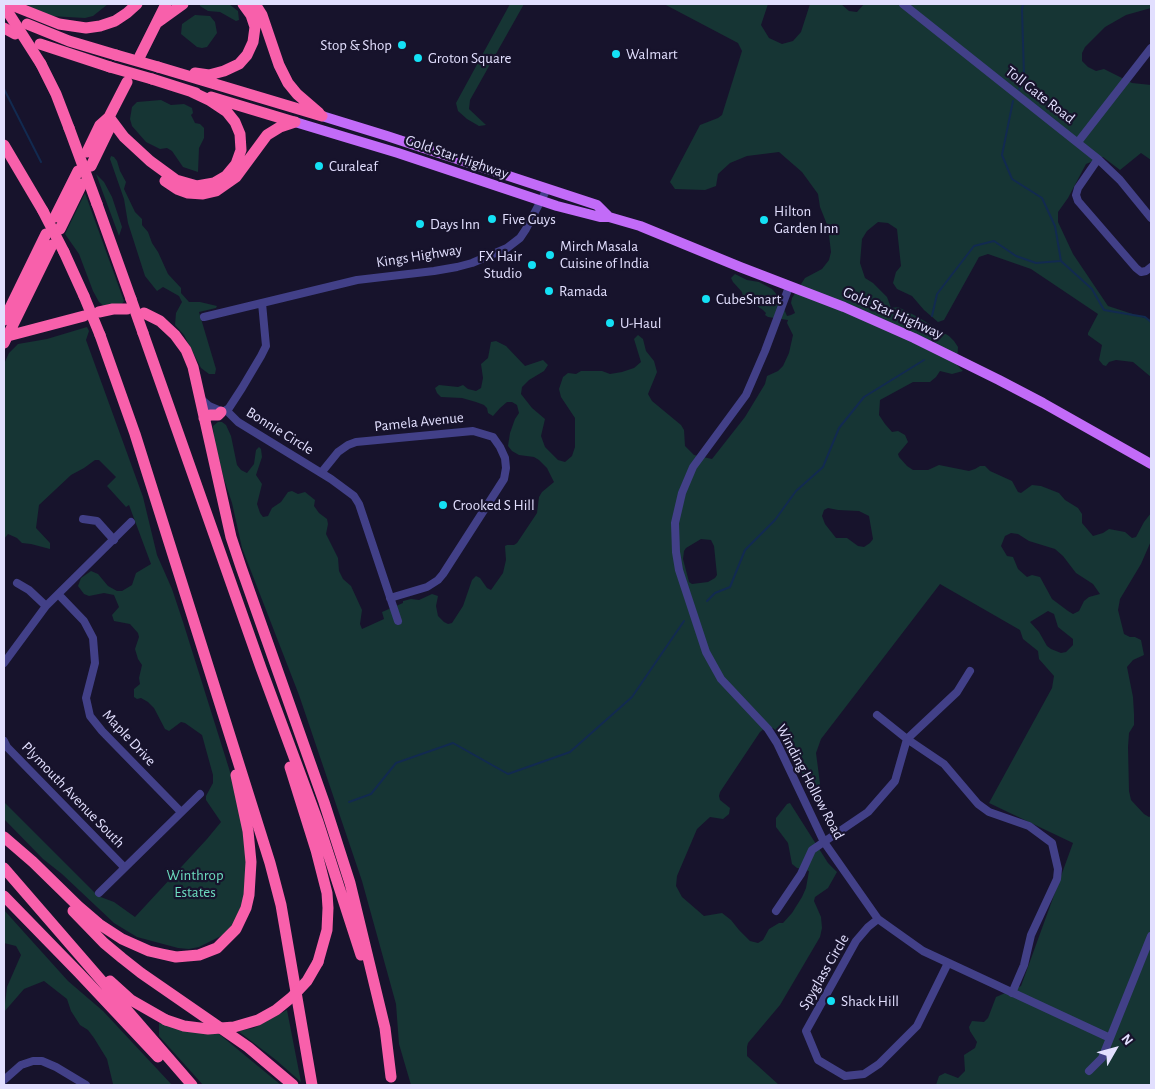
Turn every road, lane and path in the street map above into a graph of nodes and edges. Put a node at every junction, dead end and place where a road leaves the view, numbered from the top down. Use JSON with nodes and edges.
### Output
{"nodes":[{"id":1,"x":137,"y":4,"type":"edge"},
{"id":2,"x":166,"y":4,"type":"edge"},
{"id":3,"x":183,"y":4,"type":"edge"},
{"id":4,"x":243,"y":4,"type":"edge"},
{"id":5,"x":256,"y":4,"type":"edge"},
{"id":6,"x":903,"y":4,"type":"edge"},
{"id":7,"x":9,"y":6,"type":"edge"},
{"id":8,"x":156,"y":23,"type":"junction"},
{"id":9,"x":27,"y":24,"type":"dead end"},
{"id":10,"x":4,"y":28,"type":"edge"},
{"id":11,"x":15,"y":34,"type":"dead end"},
{"id":12,"x":40,"y":44,"type":"dead end"},
{"id":13,"x":1151,"y":48,"type":"edge"},
{"id":14,"x":140,"y":56,"type":"dead end"},
{"id":15,"x":162,"y":69,"type":"junction"},
{"id":16,"x":127,"y":82,"type":"dead end"},
{"id":17,"x":190,"y":91,"type":"junction"},
{"id":18,"x":322,"y":116,"type":"junction"},
{"id":19,"x":109,"y":117,"type":"junction"},
{"id":20,"x":295,"y":122,"type":"junction"},
{"id":21,"x":1078,"y":142,"type":"junction"},
{"id":22,"x":4,"y":145,"type":"edge"},
{"id":23,"x":87,"y":152,"type":"dead end"},
{"id":24,"x":1098,"y":159,"type":"junction"},
{"id":25,"x":150,"y":161,"type":"junction"},
{"id":26,"x":91,"y":166,"type":"dead end"},
{"id":27,"x":78,"y":171,"type":"dead end"},
{"id":28,"x":82,"y":184,"type":"dead end"},
{"id":29,"x":547,"y":189,"type":"junction"},
{"id":30,"x":542,"y":201,"type":"junction"},
{"id":31,"x":609,"y":217,"type":"junction"},
{"id":32,"x":55,"y":218,"type":"dead end"},
{"id":33,"x":1151,"y":218,"type":"edge"},
{"id":34,"x":60,"y":228,"type":"dead end"},
{"id":35,"x":46,"y":234,"type":"dead end"},
{"id":36,"x":52,"y":245,"type":"dead end"},
{"id":37,"x":1151,"y":267,"type":"edge"},
{"id":38,"x":789,"y":287,"type":"junction"},
{"id":39,"x":262,"y":303,"type":"junction"},
{"id":40,"x":129,"y":304,"type":"junction"},
{"id":41,"x":99,"y":312,"type":"dead end"},
{"id":42,"x":18,"y":314,"type":"junction"},
{"id":43,"x":144,"y":314,"type":"dead end"},
{"id":44,"x":84,"y":316,"type":"dead end"},
{"id":45,"x":204,"y":317,"type":"dead end"},
{"id":46,"x":4,"y":320,"type":"edge"},
{"id":47,"x":40,"y":328,"type":"junction"},
{"id":48,"x":5,"y":339,"type":"edge"},
{"id":49,"x":158,"y":378,"type":"junction"},
{"id":50,"x":201,"y":399,"type":"junction"},
{"id":51,"x":223,"y":411,"type":"junction"},
{"id":52,"x":204,"y":418,"type":"junction"},
{"id":53,"x":1151,"y":464,"type":"edge"},
{"id":54,"x":321,"y":473,"type":"junction"},
{"id":55,"x":83,"y":518,"type":"dead end"},
{"id":56,"x":131,"y":522,"type":"dead end"},
{"id":57,"x":114,"y":540,"type":"junction"},
{"id":58,"x":17,"y":584,"type":"dead end"},
{"id":59,"x":185,"y":591,"type":"junction"},
{"id":60,"x":59,"y":595,"type":"junction"},
{"id":61,"x":390,"y":598,"type":"junction"},
{"id":62,"x":46,"y":606,"type":"junction"},
{"id":63,"x":398,"y":621,"type":"dead end"},
{"id":64,"x":4,"y":663,"type":"edge"},
{"id":65,"x":970,"y":671,"type":"dead end"},
{"id":66,"x":877,"y":715,"type":"dead end"},
{"id":67,"x":907,"y":739,"type":"junction"},
{"id":68,"x":4,"y":741,"type":"edge"},
{"id":69,"x":200,"y":794,"type":"dead end"},
{"id":70,"x":181,"y":812,"type":"junction"},
{"id":71,"x":4,"y":838,"type":"edge"},
{"id":72,"x":824,"y":842,"type":"junction"},
{"id":73,"x":124,"y":867,"type":"junction"},
{"id":74,"x":4,"y":868,"type":"edge"},
{"id":75,"x":4,"y":890,"type":"edge"},
{"id":76,"x":100,"y":893,"type":"dead end"},
{"id":77,"x":4,"y":896,"type":"edge"},
{"id":78,"x":776,"y":911,"type":"dead end"},
{"id":79,"x":23,"y":915,"type":"junction"},
{"id":80,"x":49,"y":919,"type":"junction"},
{"id":81,"x":878,"y":919,"type":"junction"},
{"id":82,"x":1151,"y":936,"type":"edge"},
{"id":83,"x":948,"y":964,"type":"junction"},
{"id":84,"x":1012,"y":993,"type":"junction"},
{"id":85,"x":1110,"y":1038,"type":"junction"},
{"id":86,"x":1089,"y":1071,"type":"dead end"},
{"id":87,"x":4,"y":1080,"type":"edge"},
{"id":88,"x":391,"y":1081,"type":"edge"},
{"id":89,"x":86,"y":1085,"type":"edge"},
{"id":90,"x":184,"y":1085,"type":"edge"},
{"id":91,"x":192,"y":1085,"type":"edge"},
{"id":92,"x":293,"y":1085,"type":"edge"},
{"id":93,"x":312,"y":1085,"type":"edge"}],
"edges":[{"from":1,"to":7,"type":"highway"},
{"from":2,"to":8,"type":"highway"},
{"from":3,"to":8,"type":"highway"},
{"from":4,"to":15,"type":"highway"},
{"from":5,"to":18,"type":"highway"},
{"from":6,"to":21,"type":"street","name":"Toll Gate Road"},
{"from":7,"to":40,"type":"highway","bridge":true},
{"from":8,"to":14,"type":"highway"},
{"from":9,"to":15,"type":"highway","bridge":true},
{"from":10,"to":11,"type":"highway"},
{"from":12,"to":17,"type":"highway","bridge":true},
{"from":13,"to":21,"type":"street"},
{"from":15,"to":18,"type":"highway"},
{"from":16,"to":19,"type":"highway"},
{"from":17,"to":20,"type":"highway"},
{"from":17,"to":25,"type":"highway"},
{"from":18,"to":29,"type":"main road","name":"Gold Star Highway"},
{"from":19,"to":23,"type":"highway"},
{"from":19,"to":25,"type":"highway"},
{"from":19,"to":26,"type":"highway"},
{"from":20,"to":25,"type":"highway"},
{"from":20,"to":30,"type":"main road","name":"Gold Star Highway"},
{"from":21,"to":24,"type":"street","name":"Toll Gate Road"},
{"from":22,"to":59,"type":"highway","bridge":true},
{"from":24,"to":33,"type":"street","name":"Toll Gate Road"},
{"from":24,"to":37,"type":"street"},
{"from":27,"to":32,"type":"highway"},
{"from":28,"to":34,"type":"highway"},
{"from":29,"to":30,"type":"street","name":"Kings Highway"},
{"from":29,"to":31,"type":"main road","name":"Gold Star Highway"},
{"from":30,"to":31,"type":"main road","name":"Gold Star Highway"},
{"from":30,"to":39,"type":"street","name":"Kings Highway"},
{"from":31,"to":38,"type":"main road","name":"Gold Star Highway"},
{"from":35,"to":46,"type":"highway"},
{"from":36,"to":42,"type":"highway"},
{"from":38,"to":53,"type":"main road","name":"Gold Star Highway"},
{"from":38,"to":72,"type":"street","name":"Winding Hollow Road"},
{"from":39,"to":45,"type":"street","name":"Kings Highway"},
{"from":39,"to":51,"type":"street"},
{"from":40,"to":41,"type":"highway"},
{"from":40,"to":49,"type":"highway","bridge":true},
{"from":42,"to":47,"type":"highway"},
{"from":42,"to":48,"type":"highway"},
{"from":43,"to":50,"type":"highway"},
{"from":44,"to":47,"type":"highway"},
{"from":47,"to":48,"type":"highway"},
{"from":49,"to":80,"type":"highway","bridge":true},
{"from":49,"to":88,"type":"highway"},
{"from":50,"to":51,"type":"street"},
{"from":50,"to":52,"type":"highway"},
{"from":51,"to":52,"type":"highway"},
{"from":51,"to":54,"type":"street","name":"Bonnie Circle"},
{"from":52,"to":88,"type":"highway"},
{"from":54,"to":61,"type":"street"},
{"from":54,"to":61,"type":"street","name":"Pamela Avenue"},
{"from":55,"to":57,"type":"street"},
{"from":56,"to":57,"type":"street"},
{"from":57,"to":60,"type":"street"},
{"from":58,"to":62,"type":"street"},
{"from":59,"to":71,"type":"highway"},
{"from":59,"to":93,"type":"highway"},
{"from":60,"to":62,"type":"street"},
{"from":60,"to":70,"type":"street","name":"Maple Drive"},
{"from":61,"to":63,"type":"street"},
{"from":62,"to":64,"type":"street"},
{"from":65,"to":67,"type":"street"},
{"from":66,"to":67,"type":"street"},
{"from":67,"to":72,"type":"street"},
{"from":67,"to":84,"type":"street"},
{"from":68,"to":73,"type":"street","name":"Plymouth Avenue South"},
{"from":69,"to":70,"type":"street"},
{"from":70,"to":73,"type":"street"},
{"from":71,"to":92,"type":"highway"},
{"from":72,"to":78,"type":"street"},
{"from":72,"to":81,"type":"street","name":"Winding Hollow Road"},
{"from":73,"to":76,"type":"street"},
{"from":74,"to":80,"type":"highway"},
{"from":75,"to":79,"type":"highway"},
{"from":77,"to":79,"type":"highway"},
{"from":79,"to":90,"type":"highway"},
{"from":80,"to":91,"type":"highway"},
{"from":81,"to":83,"type":"street","name":"Winding Hollow Road"},
{"from":81,"to":83,"type":"street","name":"Spyglass Circle"},
{"from":82,"to":85,"type":"street"},
{"from":83,"to":84,"type":"street","name":"Winding Hollow Road"},
{"from":84,"to":85,"type":"street","name":"Winding Hollow Road"},
{"from":85,"to":86,"type":"street"},
{"from":87,"to":89,"type":"street"}]}
